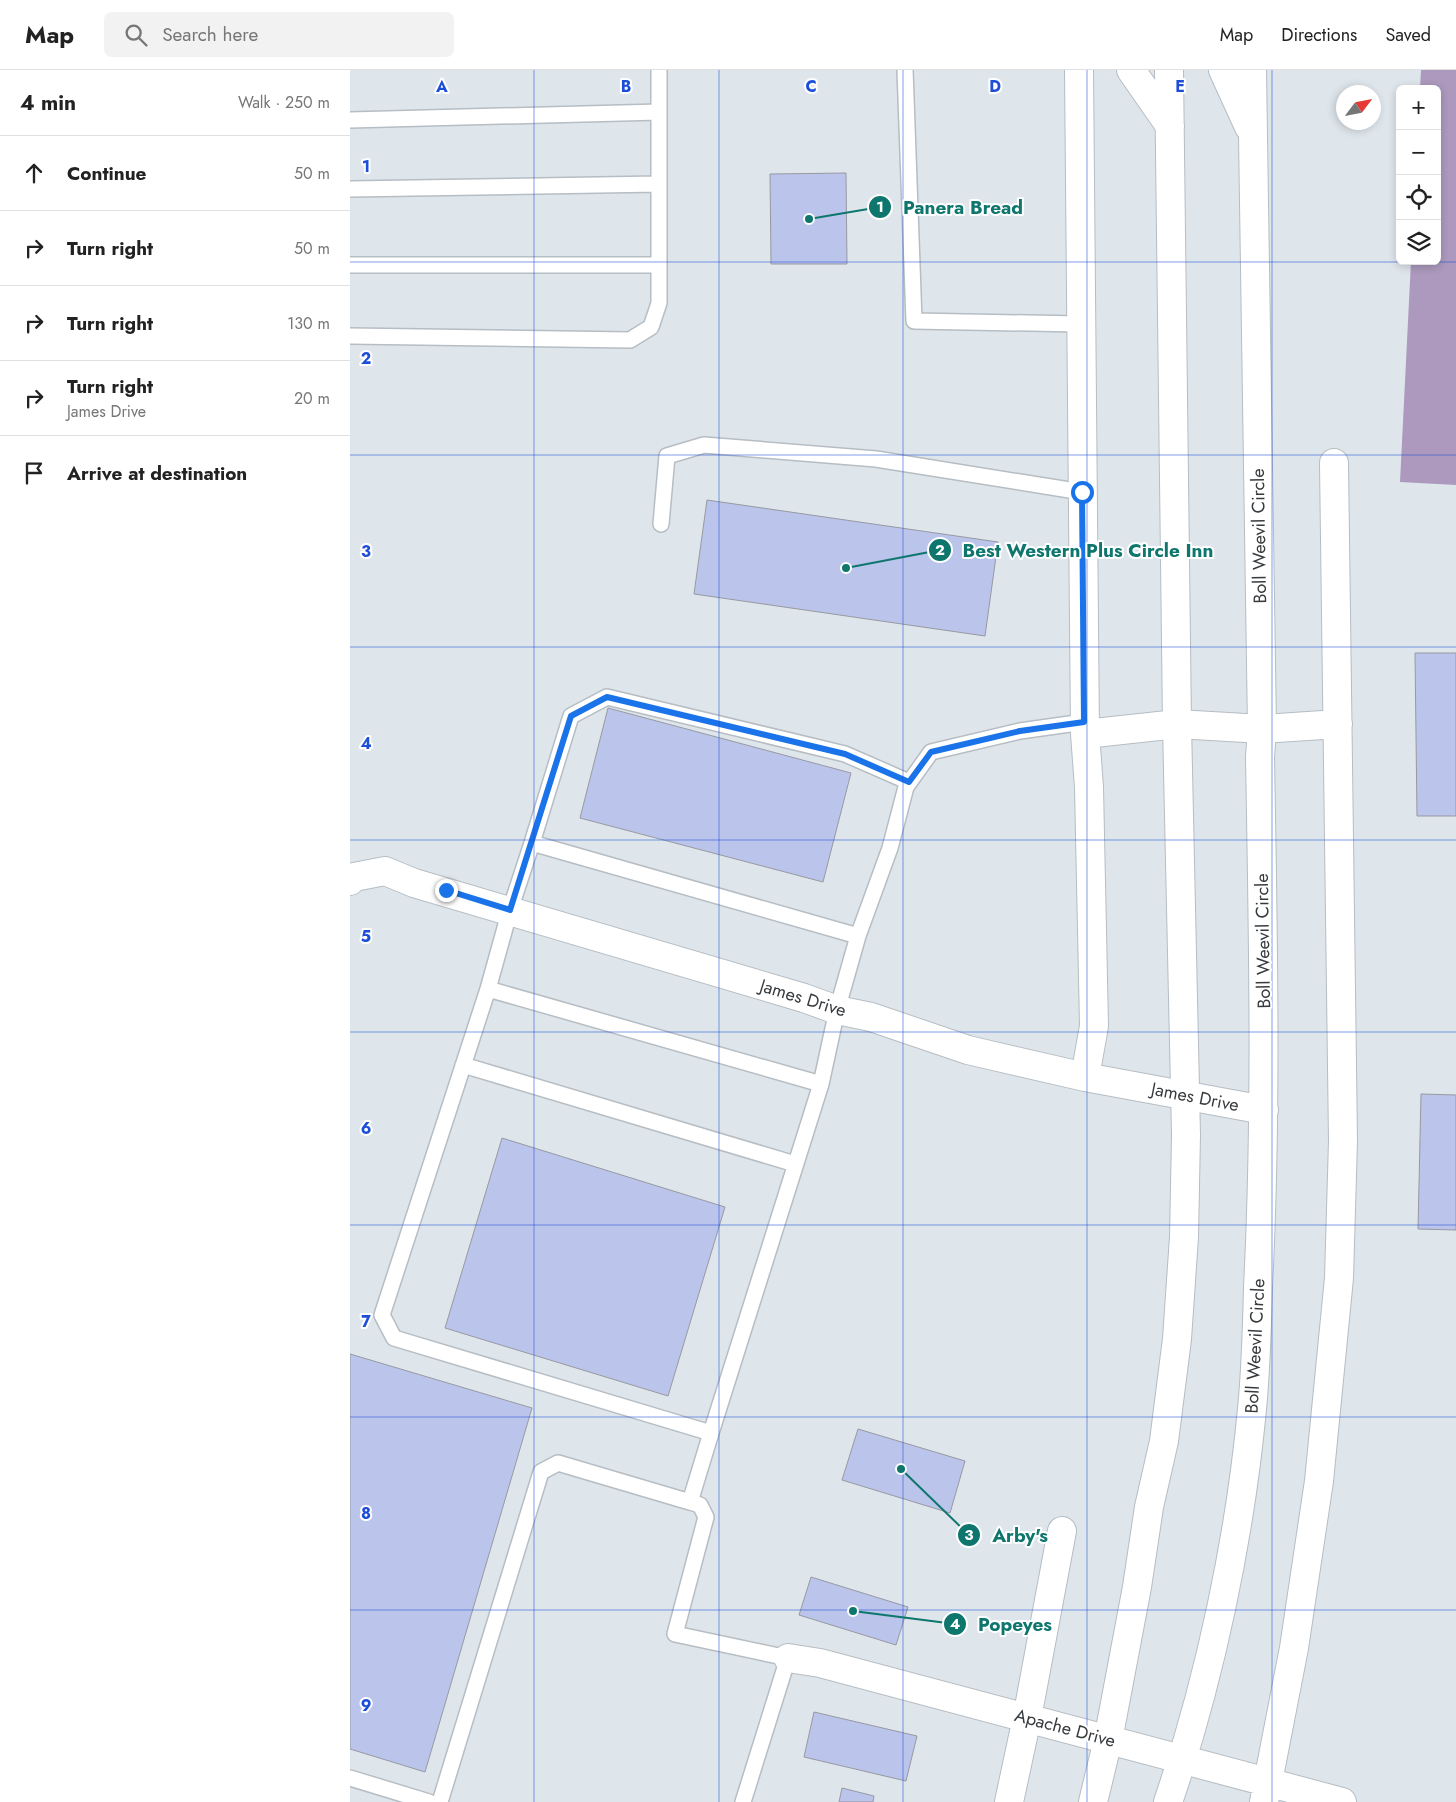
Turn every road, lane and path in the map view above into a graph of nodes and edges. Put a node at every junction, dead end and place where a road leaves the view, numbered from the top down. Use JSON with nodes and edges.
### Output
{"nodes":[{"id":1,"x":658,"y":70,"type":"edge"},
{"id":2,"x":905,"y":70,"type":"edge"},
{"id":3,"x":1079,"y":70,"type":"edge"},
{"id":4,"x":1131,"y":70,"type":"edge"},
{"id":5,"x":1169,"y":70,"type":"edge"},
{"id":6,"x":1223,"y":70,"type":"edge"},
{"id":7,"x":1252,"y":70,"type":"edge"},
{"id":8,"x":659,"y":112,"type":"junction"},
{"id":9,"x":350,"y":120,"type":"edge"},
{"id":10,"x":1170,"y":126,"type":"junction"},
{"id":11,"x":1253,"y":135,"type":"junction"},
{"id":12,"x":659,"y":184,"type":"junction"},
{"id":13,"x":350,"y":189,"type":"edge"},
{"id":14,"x":350,"y":265,"type":"edge"},
{"id":15,"x":659,"y":265,"type":"junction"},
{"id":16,"x":1080,"y":324,"type":"junction"},
{"id":17,"x":350,"y":336,"type":"edge"},
{"id":18,"x":1334,"y":463,"type":"dead end"},
{"id":19,"x":1082,"y":492,"type":"junction"},
{"id":20,"x":661,"y":524,"type":"dead end"},
{"id":21,"x":1177,"y":724,"type":"junction"},
{"id":22,"x":1338,"y":724,"type":"junction"},
{"id":23,"x":1084,"y":728,"type":"junction"},
{"id":24,"x":1262,"y":729,"type":"junction"},
{"id":25,"x":909,"y":782,"type":"junction"},
{"id":26,"x":532,"y":843,"type":"junction"},
{"id":27,"x":350,"y":882,"type":"edge"},
{"id":28,"x":510,"y":910,"type":"junction"},
{"id":29,"x":858,"y":936,"type":"junction"},
{"id":30,"x":488,"y":989,"type":"junction"},
{"id":31,"x":837,"y":1010,"type":"junction"},
{"id":32,"x":463,"y":1065,"type":"junction"},
{"id":33,"x":1085,"y":1077,"type":"junction"},
{"id":34,"x":821,"y":1084,"type":"junction"},
{"id":35,"x":1185,"y":1096,"type":"junction"},
{"id":36,"x":1264,"y":1110,"type":"junction"},
{"id":37,"x":795,"y":1164,"type":"junction"},
{"id":38,"x":711,"y":1433,"type":"junction"},
{"id":39,"x":690,"y":1502,"type":"junction"},
{"id":40,"x":1062,"y":1531,"type":"dead end"},
{"id":41,"x":788,"y":1658,"type":"junction"},
{"id":42,"x":1028,"y":1718,"type":"junction"},
{"id":43,"x":1108,"y":1740,"type":"junction"},
{"id":44,"x":1183,"y":1760,"type":"junction"},
{"id":45,"x":350,"y":1778,"type":"edge"},
{"id":46,"x":1267,"y":1792,"type":"edge"},
{"id":47,"x":429,"y":1802,"type":"edge"},
{"id":48,"x":440,"y":1802,"type":"edge"},
{"id":49,"x":743,"y":1802,"type":"edge"},
{"id":50,"x":1009,"y":1802,"type":"edge"},
{"id":51,"x":1093,"y":1802,"type":"edge"},
{"id":52,"x":1168,"y":1802,"type":"edge"},
{"id":53,"x":1342,"y":1802,"type":"edge"}],
"edges":[{"from":1,"to":8,"type":"lane"},
{"from":2,"to":16,"type":"lane"},
{"from":3,"to":16,"type":"main road"},
{"from":4,"to":10,"type":"main road"},
{"from":5,"to":10,"type":"main road"},
{"from":6,"to":11,"type":"main road"},
{"from":7,"to":11,"type":"main road","name":"Boll Weevil Circle"},
{"from":8,"to":9,"type":"lane"},
{"from":8,"to":12,"type":"lane"},
{"from":10,"to":21,"type":"main road"},
{"from":11,"to":24,"type":"main road","name":"Boll Weevil Circle"},
{"from":12,"to":13,"type":"lane"},
{"from":12,"to":15,"type":"lane"},
{"from":14,"to":15,"type":"lane"},
{"from":15,"to":17,"type":"lane"},
{"from":16,"to":19,"type":"main road"},
{"from":18,"to":22,"type":"main road"},
{"from":19,"to":20,"type":"lane"},
{"from":19,"to":23,"type":"main road"},
{"from":21,"to":23,"type":"main road"},
{"from":21,"to":24,"type":"main road"},
{"from":21,"to":35,"type":"main road"},
{"from":22,"to":24,"type":"main road"},
{"from":22,"to":46,"type":"main road"},
{"from":23,"to":25,"type":"lane"},
{"from":23,"to":33,"type":"main road"},
{"from":24,"to":36,"type":"main road","name":"Boll Weevil Circle"},
{"from":25,"to":26,"type":"lane"},
{"from":25,"to":29,"type":"lane"},
{"from":26,"to":28,"type":"lane"},
{"from":26,"to":29,"type":"lane"},
{"from":27,"to":28,"type":"main road","name":"James Drive"},
{"from":28,"to":30,"type":"lane"},
{"from":28,"to":31,"type":"main road","name":"James Drive"},
{"from":29,"to":31,"type":"lane"},
{"from":30,"to":32,"type":"lane"},
{"from":30,"to":34,"type":"lane"},
{"from":31,"to":33,"type":"main road","name":"James Drive"},
{"from":31,"to":34,"type":"lane"},
{"from":32,"to":37,"type":"lane"},
{"from":32,"to":38,"type":"lane"},
{"from":33,"to":35,"type":"main road","name":"James Drive"},
{"from":34,"to":37,"type":"lane"},
{"from":35,"to":36,"type":"main road","name":"James Drive"},
{"from":35,"to":43,"type":"main road"},
{"from":36,"to":44,"type":"main road","name":"Boll Weevil Circle"},
{"from":37,"to":38,"type":"lane"},
{"from":38,"to":39,"type":"lane"},
{"from":39,"to":41,"type":"lane"},
{"from":39,"to":48,"type":"lane"},
{"from":40,"to":42,"type":"main road"},
{"from":41,"to":42,"type":"main road","name":"Apache Drive"},
{"from":41,"to":49,"type":"lane"},
{"from":42,"to":43,"type":"main road","name":"Apache Drive"},
{"from":42,"to":50,"type":"main road"},
{"from":43,"to":44,"type":"main road","name":"Apache Drive"},
{"from":43,"to":51,"type":"main road"},
{"from":44,"to":46,"type":"main road","name":"Apache Drive"},
{"from":44,"to":52,"type":"main road","name":"Boll Weevil Circle"},
{"from":45,"to":47,"type":"lane"},
{"from":46,"to":53,"type":"main road","name":"Apache Drive"}]}
